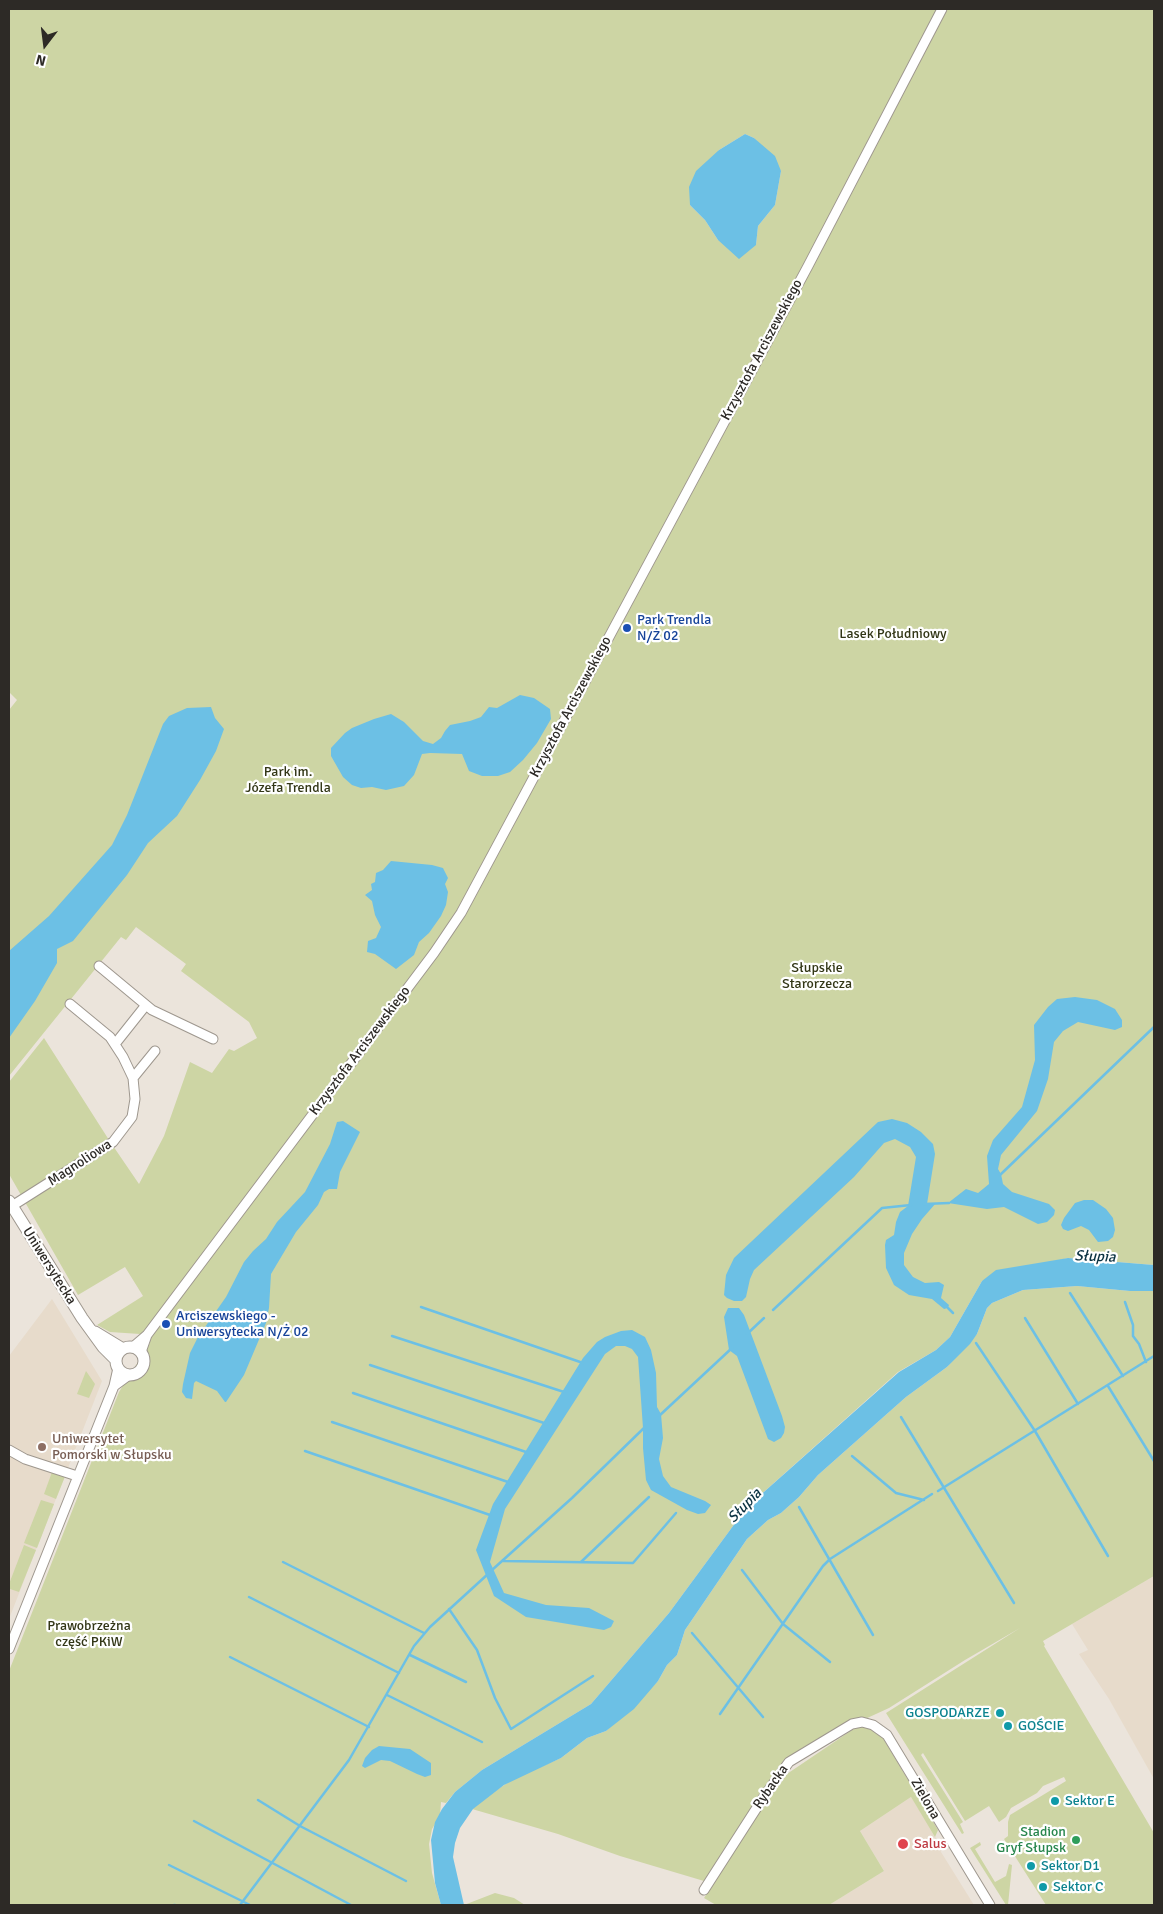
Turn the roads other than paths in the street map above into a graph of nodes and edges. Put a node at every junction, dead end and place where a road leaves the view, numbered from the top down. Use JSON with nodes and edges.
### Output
{"nodes":[{"id":1,"x":942,"y":9,"type":"edge"},
{"id":2,"x":99,"y":966,"type":"dead end"},
{"id":3,"x":70,"y":1004,"type":"dead end"},
{"id":4,"x":146,"y":1005,"type":"junction"},
{"id":5,"x":213,"y":1039,"type":"dead end"},
{"id":6,"x":115,"y":1044,"type":"junction"},
{"id":7,"x":155,"y":1051,"type":"dead end"},
{"id":8,"x":133,"y":1078,"type":"junction"},
{"id":9,"x":11,"y":1207,"type":"edge"},
{"id":10,"x":91,"y":1330,"type":"junction"},
{"id":11,"x":132,"y":1349,"type":"junction"},
{"id":12,"x":117,"y":1364,"type":"junction"},
{"id":13,"x":128,"y":1376,"type":"junction"},
{"id":14,"x":114,"y":1386,"type":"junction"},
{"id":15,"x":9,"y":1450,"type":"edge"},
{"id":16,"x":77,"y":1476,"type":"junction"},
{"id":17,"x":9,"y":1648,"type":"edge"},
{"id":18,"x":871,"y":1724,"type":"joint"},
{"id":19,"x":704,"y":1890,"type":"dead end"},
{"id":20,"x":990,"y":1905,"type":"edge"}],
"edges":[{"from":1,"to":11,"type":"street","name":"Krzysztofa Arciszewskiego"},
{"from":2,"to":4,"type":"street"},
{"from":3,"to":6,"type":"street","name":"Magnoliowa"},
{"from":4,"to":5,"type":"street"},
{"from":4,"to":6,"type":"street"},
{"from":6,"to":8,"type":"street","name":"Magnoliowa"},
{"from":7,"to":8,"type":"street"},
{"from":8,"to":9,"type":"street","name":"Magnoliowa"},
{"from":9,"to":10,"type":"main road","name":"Uniwersytecka"},
{"from":10,"to":11,"type":"main road","name":"Uniwersytecka"},
{"from":10,"to":12,"type":"main road","name":"Uniwersytecka"},
{"from":11,"to":12,"type":"main road"},
{"from":11,"to":13,"type":"main road"},
{"from":12,"to":13,"type":"main road"},
{"from":12,"to":14,"type":"street"},
{"from":13,"to":14,"type":"street"},
{"from":14,"to":16,"type":"street"},
{"from":15,"to":16,"type":"street"},
{"from":16,"to":17,"type":"street"},
{"from":18,"to":19,"type":"street","name":"Rybacka"},
{"from":18,"to":20,"type":"street","name":"Zielona"}]}
